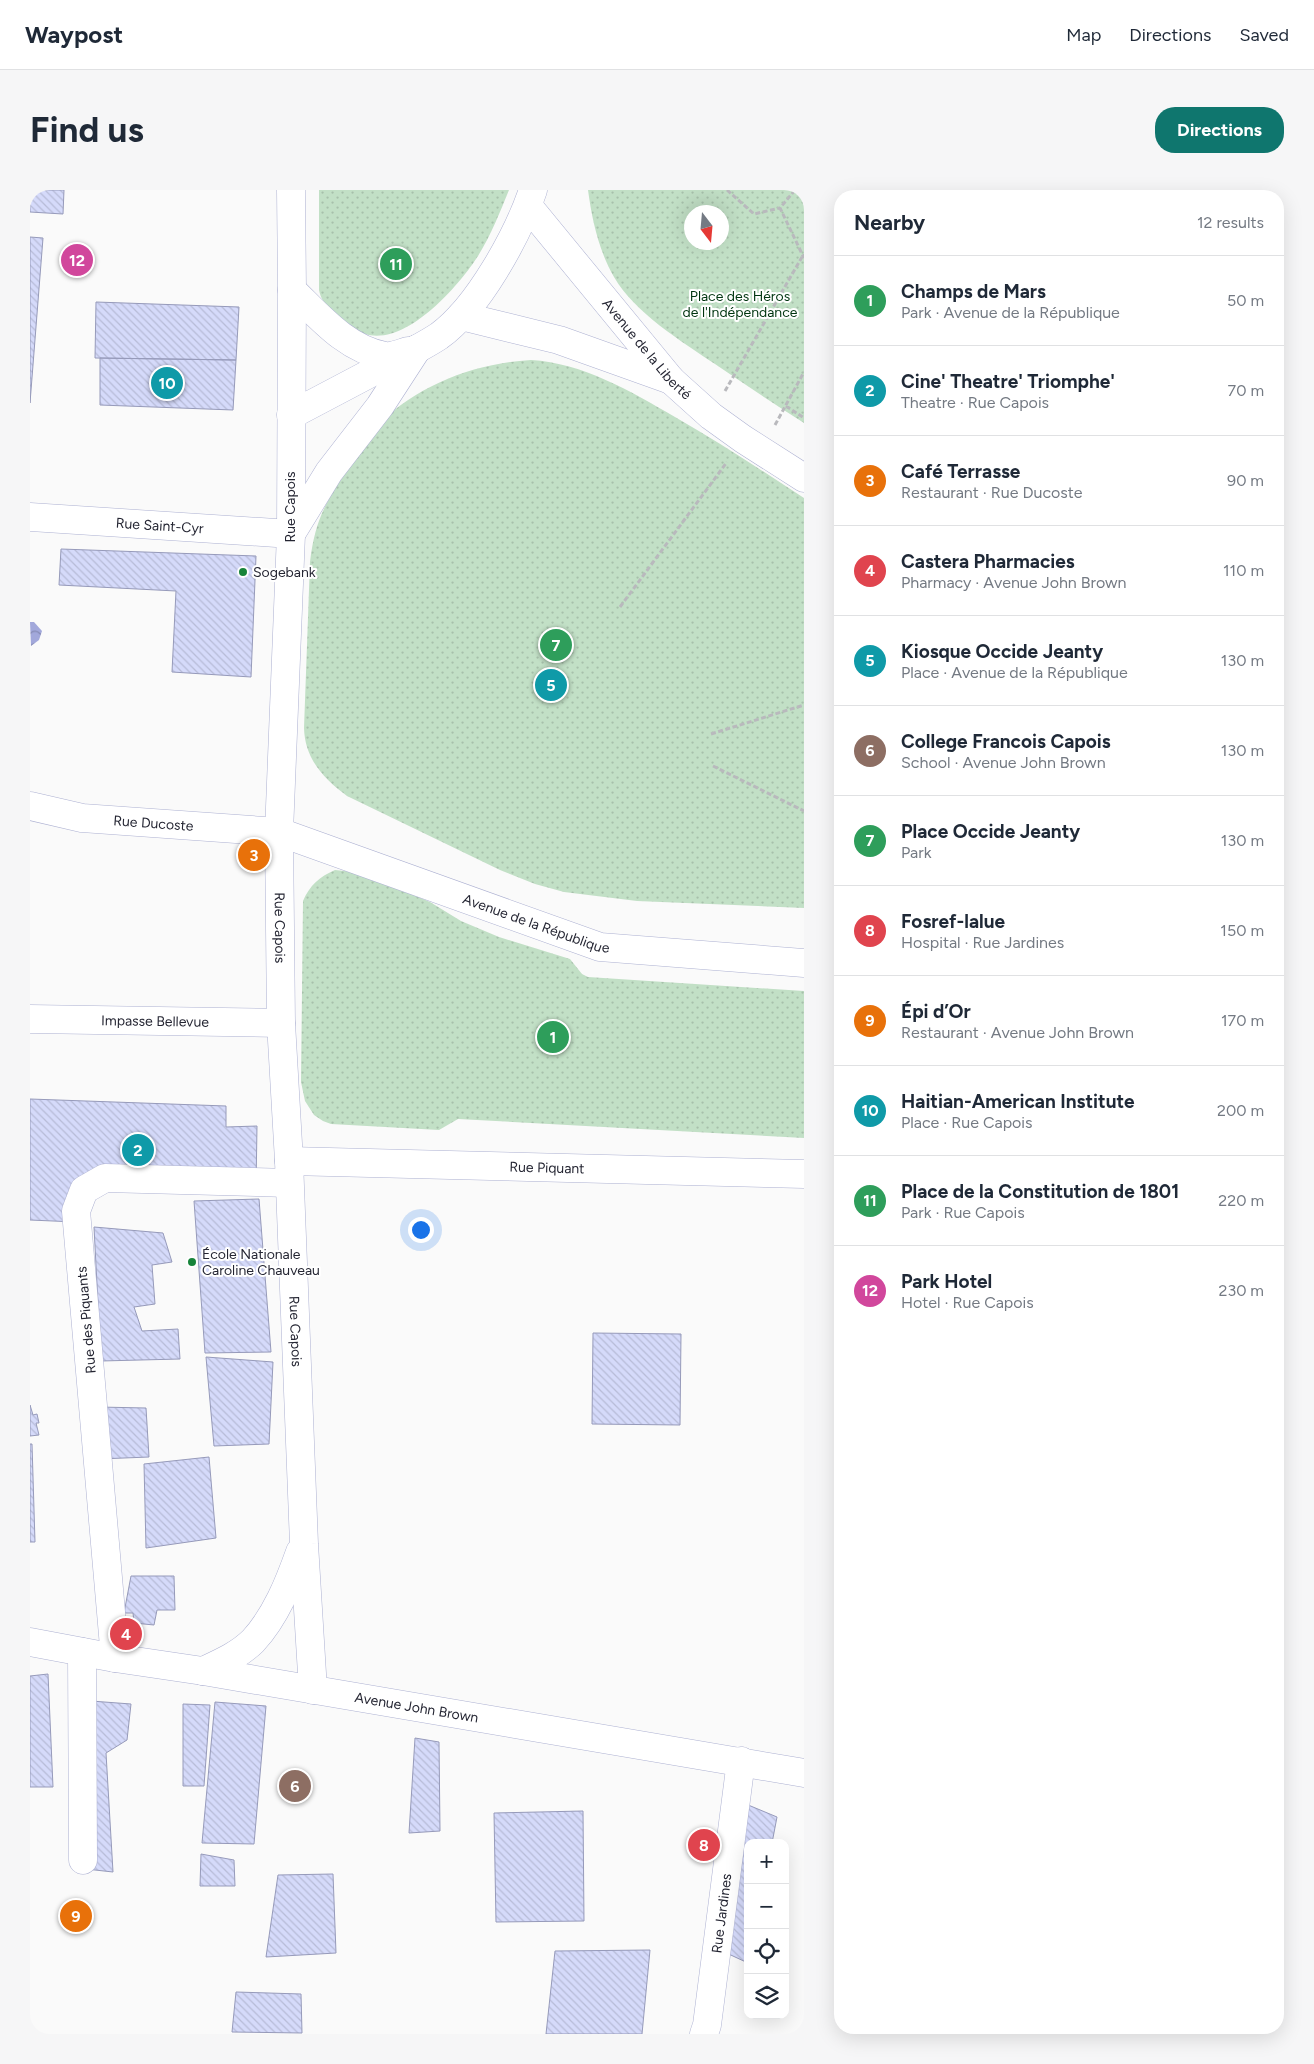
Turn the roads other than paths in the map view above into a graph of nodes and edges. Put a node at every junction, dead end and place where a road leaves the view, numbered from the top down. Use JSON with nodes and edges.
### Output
{"nodes":[{"id":1,"x":290,"y":190,"type":"edge"},
{"id":2,"x":530,"y":198,"type":"edge"},
{"id":3,"x":292,"y":290,"type":"junction"},
{"id":4,"x":461,"y":316,"type":"junction"},
{"id":5,"x":417,"y":349,"type":"junction"},
{"id":6,"x":672,"y":380,"type":"junction"},
{"id":7,"x":291,"y":415,"type":"junction"},
{"id":8,"x":804,"y":478,"type":"edge"},
{"id":9,"x":30,"y":517,"type":"edge"},
{"id":10,"x":291,"y":534,"type":"junction"},
{"id":11,"x":30,"y":806,"type":"edge"},
{"id":12,"x":279,"y":832,"type":"junction"},
{"id":13,"x":804,"y":963,"type":"edge"},
{"id":14,"x":30,"y":1019,"type":"edge"},
{"id":15,"x":281,"y":1023,"type":"junction"},
{"id":16,"x":289,"y":1172,"type":"junction"},
{"id":17,"x":804,"y":1174,"type":"edge"},
{"id":18,"x":304,"y":1544,"type":"junction"},
{"id":19,"x":30,"y":1642,"type":"edge"},
{"id":20,"x":82,"y":1652,"type":"junction"},
{"id":21,"x":115,"y":1658,"type":"junction"},
{"id":22,"x":203,"y":1671,"type":"junction"},
{"id":23,"x":313,"y":1690,"type":"junction"},
{"id":24,"x":741,"y":1761,"type":"junction"},
{"id":25,"x":804,"y":1773,"type":"edge"},
{"id":26,"x":83,"y":1860,"type":"dead end"},
{"id":27,"x":704,"y":2034,"type":"edge"}],
"edges":[{"from":1,"to":3,"type":"street","name":"Rue Capois"},
{"from":2,"to":4,"type":"street"},
{"from":2,"to":6,"type":"street","name":"Avenue de la Liberté"},
{"from":3,"to":5,"type":"street"},
{"from":3,"to":7,"type":"street","name":"Rue Capois"},
{"from":4,"to":5,"type":"street"},
{"from":4,"to":6,"type":"street"},
{"from":5,"to":7,"type":"street"},
{"from":5,"to":10,"type":"street"},
{"from":6,"to":8,"type":"street","name":"Avenue de la Liberté"},
{"from":7,"to":10,"type":"street","name":"Rue Capois"},
{"from":9,"to":10,"type":"street","name":"Rue Saint-Cyr"},
{"from":10,"to":12,"type":"street","name":"Rue Capois"},
{"from":11,"to":12,"type":"street","name":"Rue Ducoste"},
{"from":12,"to":13,"type":"street","name":"Avenue de la République"},
{"from":12,"to":15,"type":"street","name":"Rue Capois"},
{"from":14,"to":15,"type":"street","name":"Impasse Bellevue"},
{"from":15,"to":16,"type":"street","name":"Rue Capois"},
{"from":16,"to":17,"type":"street","name":"Rue Piquant"},
{"from":16,"to":18,"type":"street","name":"Rue Capois"},
{"from":16,"to":21,"type":"street","name":"Rue des Piquants"},
{"from":18,"to":22,"type":"street","name":"Rue Capois"},
{"from":18,"to":23,"type":"street","name":"Rue Capois"},
{"from":19,"to":20,"type":"street","name":"Avenue John Brown"},
{"from":20,"to":21,"type":"street","name":"Avenue John Brown"},
{"from":20,"to":26,"type":"street"},
{"from":21,"to":22,"type":"street","name":"Avenue John Brown"},
{"from":22,"to":23,"type":"street","name":"Avenue John Brown"},
{"from":23,"to":24,"type":"street","name":"Avenue John Brown"},
{"from":24,"to":25,"type":"street","name":"Avenue John Brown"},
{"from":24,"to":27,"type":"street","name":"Rue Jardines"}]}
